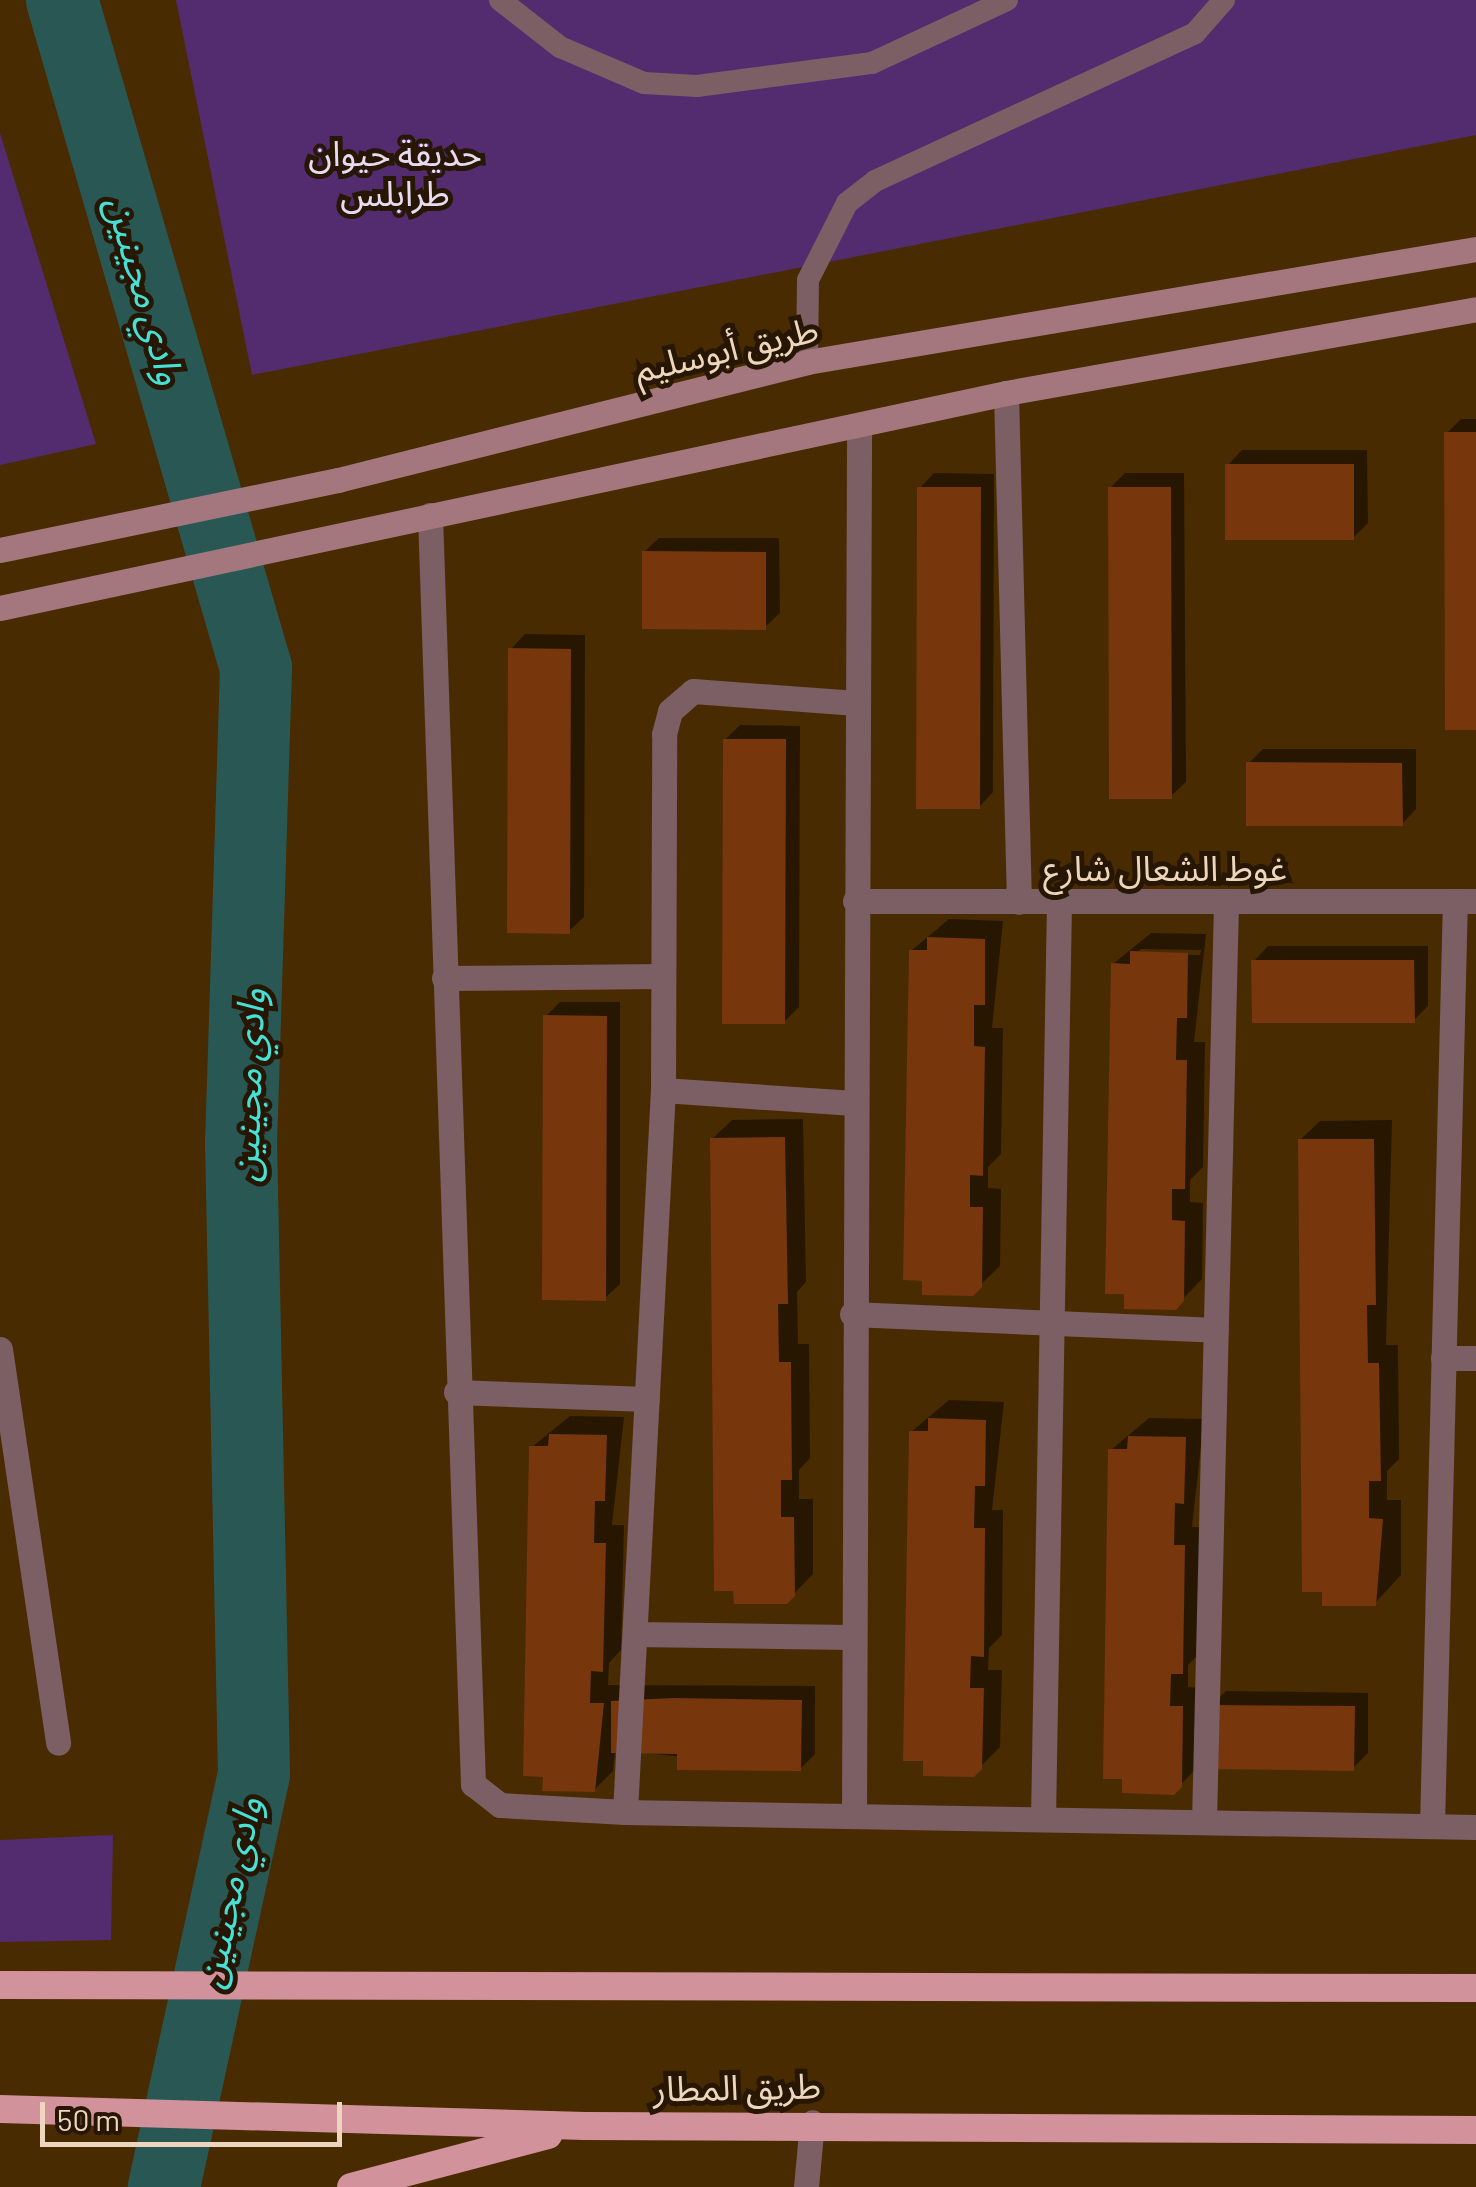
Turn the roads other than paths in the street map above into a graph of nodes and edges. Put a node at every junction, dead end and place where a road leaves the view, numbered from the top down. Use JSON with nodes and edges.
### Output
{"nodes":[{"id":1,"x":500,"y":0,"type":"edge"},
{"id":2,"x":1007,"y":0,"type":"edge"},
{"id":3,"x":1224,"y":0,"type":"edge"},
{"id":4,"x":1476,"y":249,"type":"edge"},
{"id":5,"x":1476,"y":308,"type":"edge"},
{"id":6,"x":807,"y":362,"type":"junction"},
{"id":7,"x":1006,"y":392,"type":"junction"},
{"id":8,"x":860,"y":425,"type":"junction"},
{"id":9,"x":430,"y":515,"type":"junction"},
{"id":10,"x":0,"y":550,"type":"edge"},
{"id":11,"x":0,"y":608,"type":"edge"},
{"id":12,"x":857,"y":704,"type":"junction"},
{"id":13,"x":855,"y":901,"type":"junction"},
{"id":14,"x":1059,"y":901,"type":"junction"},
{"id":15,"x":1226,"y":901,"type":"junction"},
{"id":16,"x":1466,"y":901,"type":"edge"},
{"id":17,"x":1019,"y":902,"type":"junction"},
{"id":18,"x":663,"y":976,"type":"junction"},
{"id":19,"x":444,"y":978,"type":"junction"},
{"id":20,"x":663,"y":1090,"type":"junction"},
{"id":21,"x":854,"y":1103,"type":"junction"},
{"id":22,"x":852,"y":1314,"type":"junction"},
{"id":23,"x":1052,"y":1323,"type":"junction"},
{"id":24,"x":1216,"y":1330,"type":"junction"},
{"id":25,"x":0,"y":1349,"type":"edge"},
{"id":26,"x":1444,"y":1358,"type":"junction"},
{"id":27,"x":1476,"y":1358,"type":"edge"},
{"id":28,"x":456,"y":1392,"type":"junction"},
{"id":29,"x":647,"y":1399,"type":"junction"},
{"id":30,"x":635,"y":1634,"type":"junction"},
{"id":31,"x":851,"y":1638,"type":"junction"},
{"id":32,"x":58,"y":1743,"type":"dead end"},
{"id":33,"x":625,"y":1812,"type":"junction"},
{"id":34,"x":854,"y":1816,"type":"junction"},
{"id":35,"x":1043,"y":1819,"type":"junction"},
{"id":36,"x":1204,"y":1822,"type":"junction"},
{"id":37,"x":1432,"y":1826,"type":"junction"},
{"id":38,"x":1476,"y":1827,"type":"edge"},
{"id":39,"x":0,"y":1984,"type":"edge"},
{"id":40,"x":1476,"y":1988,"type":"edge"},
{"id":41,"x":0,"y":2109,"type":"edge"},
{"id":42,"x":812,"y":2122,"type":"junction"},
{"id":43,"x":585,"y":2126,"type":"junction"},
{"id":44,"x":1476,"y":2130,"type":"edge"},
{"id":45,"x":351,"y":2187,"type":"edge"},
{"id":46,"x":806,"y":2187,"type":"edge"}],
"edges":[{"from":1,"to":2,"type":"lane"},
{"from":3,"to":6,"type":"lane"},
{"from":4,"to":6,"type":"main road","name":"طريق أبوسليم"},
{"from":5,"to":7,"type":"main road"},
{"from":6,"to":10,"type":"main road","name":"طريق أبوسليم"},
{"from":7,"to":8,"type":"main road"},
{"from":7,"to":17,"type":"street"},
{"from":8,"to":9,"type":"main road"},
{"from":8,"to":12,"type":"street"},
{"from":9,"to":11,"type":"main road"},
{"from":9,"to":19,"type":"street"},
{"from":12,"to":13,"type":"street"},
{"from":12,"to":18,"type":"street"},
{"from":13,"to":17,"type":"street","name":"غوط الشعال شارع"},
{"from":13,"to":21,"type":"street"},
{"from":14,"to":15,"type":"street","name":"غوط الشعال شارع"},
{"from":14,"to":17,"type":"street","name":"غوط الشعال شارع"},
{"from":14,"to":23,"type":"street"},
{"from":15,"to":16,"type":"street","name":"غوط الشعال شارع"},
{"from":15,"to":24,"type":"street"},
{"from":16,"to":26,"type":"street"},
{"from":18,"to":19,"type":"street"},
{"from":18,"to":20,"type":"street"},
{"from":19,"to":28,"type":"street"},
{"from":20,"to":21,"type":"street"},
{"from":20,"to":29,"type":"street"},
{"from":21,"to":22,"type":"street"},
{"from":22,"to":23,"type":"street"},
{"from":22,"to":31,"type":"street"},
{"from":23,"to":24,"type":"street"},
{"from":23,"to":35,"type":"street"},
{"from":24,"to":36,"type":"street"},
{"from":25,"to":32,"type":"street"},
{"from":26,"to":27,"type":"street"},
{"from":26,"to":37,"type":"street"},
{"from":28,"to":29,"type":"street"},
{"from":28,"to":33,"type":"street"},
{"from":29,"to":30,"type":"street"},
{"from":30,"to":31,"type":"street"},
{"from":30,"to":33,"type":"street"},
{"from":31,"to":34,"type":"street"},
{"from":33,"to":34,"type":"street"},
{"from":34,"to":35,"type":"street"},
{"from":35,"to":36,"type":"street"},
{"from":36,"to":37,"type":"street"},
{"from":37,"to":38,"type":"street"},
{"from":39,"to":40,"type":"highway"},
{"from":41,"to":43,"type":"highway","name":"طريق المطار"},
{"from":42,"to":43,"type":"highway","name":"طريق المطار"},
{"from":42,"to":44,"type":"highway","name":"طريق المطار"},
{"from":42,"to":46,"type":"street"},
{"from":43,"to":45,"type":"highway"}]}
